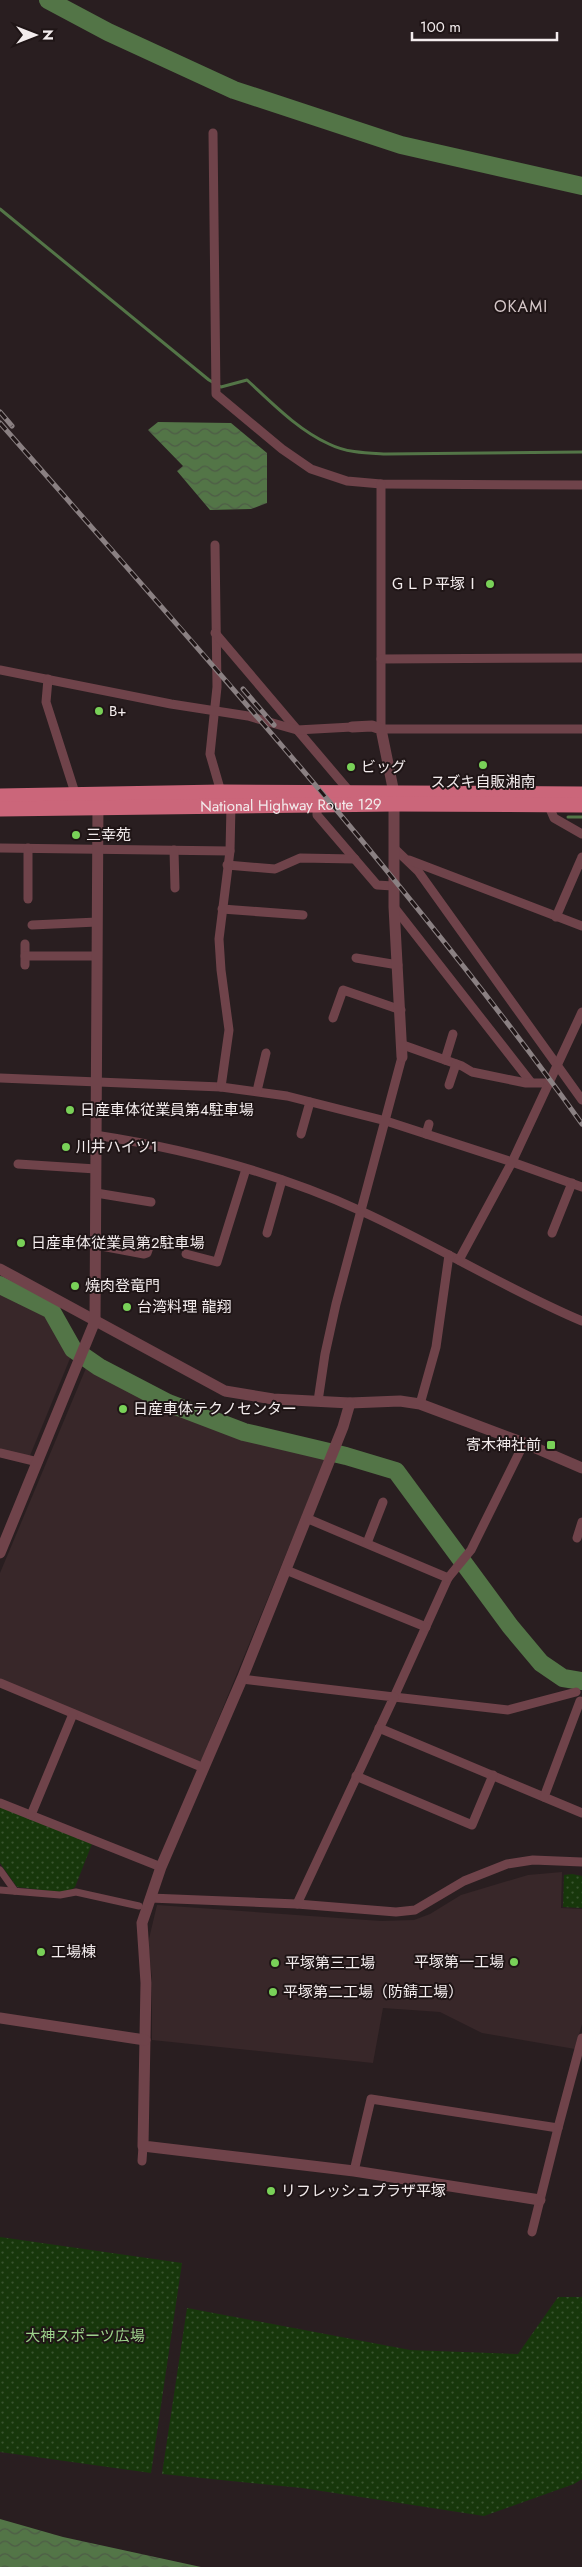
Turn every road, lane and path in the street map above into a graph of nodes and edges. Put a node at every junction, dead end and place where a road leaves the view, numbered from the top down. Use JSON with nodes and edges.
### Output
{"nodes":[{"id":1,"x":213,"y":133,"type":"dead end"},
{"id":2,"x":381,"y":484,"type":"junction"},
{"id":3,"x":582,"y":485,"type":"edge"},
{"id":4,"x":215,"y":545,"type":"dead end"},
{"id":5,"x":215,"y":633,"type":"junction"},
{"id":6,"x":582,"y":658,"type":"edge"},
{"id":7,"x":381,"y":659,"type":"junction"},
{"id":8,"x":0,"y":670,"type":"edge"},
{"id":9,"x":48,"y":679,"type":"junction"},
{"id":10,"x":214,"y":710,"type":"junction"},
{"id":11,"x":352,"y":727,"type":"joint"},
{"id":12,"x":381,"y":729,"type":"junction"},
{"id":13,"x":582,"y":729,"type":"edge"},
{"id":14,"x":297,"y":730,"type":"junction"},
{"id":15,"x":221,"y":792,"type":"junction"},
{"id":16,"x":350,"y":792,"type":"junction"},
{"id":17,"x":582,"y":794,"type":"edge"},
{"id":18,"x":0,"y":796,"type":"edge"},
{"id":19,"x":394,"y":798,"type":"junction"},
{"id":20,"x":77,"y":800,"type":"junction"},
{"id":21,"x":98,"y":800,"type":"junction"},
{"id":22,"x":548,"y":804,"type":"junction"},
{"id":23,"x":231,"y":805,"type":"junction"},
{"id":24,"x":317,"y":805,"type":"junction"},
{"id":25,"x":582,"y":805,"type":"edge"},
{"id":26,"x":0,"y":809,"type":"edge"},
{"id":27,"x":582,"y":834,"type":"edge"},
{"id":28,"x":0,"y":848,"type":"edge"},
{"id":29,"x":28,"y":848,"type":"junction"},
{"id":30,"x":98,"y":849,"type":"junction"},
{"id":31,"x":394,"y":849,"type":"junction"},
{"id":32,"x":174,"y":850,"type":"junction"},
{"id":33,"x":230,"y":851,"type":"junction"},
{"id":34,"x":582,"y":857,"type":"edge"},
{"id":35,"x":355,"y":859,"type":"junction"},
{"id":36,"x":408,"y":860,"type":"junction"},
{"id":37,"x":228,"y":865,"type":"junction"},
{"id":38,"x":393,"y":886,"type":"junction"},
{"id":39,"x":175,"y":888,"type":"dead end"},
{"id":40,"x":28,"y":899,"type":"dead end"},
{"id":41,"x":394,"y":906,"type":"junction"},
{"id":42,"x":222,"y":909,"type":"junction"},
{"id":43,"x":303,"y":916,"type":"dead end"},
{"id":44,"x":556,"y":917,"type":"junction"},
{"id":45,"x":97,"y":922,"type":"junction"},
{"id":46,"x":32,"y":925,"type":"dead end"},
{"id":47,"x":582,"y":926,"type":"edge"},
{"id":48,"x":25,"y":944,"type":"dead end"},
{"id":49,"x":96,"y":956,"type":"junction"},
{"id":50,"x":356,"y":958,"type":"dead end"},
{"id":51,"x":398,"y":964,"type":"junction"},
{"id":52,"x":401,"y":1010,"type":"junction"},
{"id":53,"x":582,"y":1012,"type":"edge"},
{"id":54,"x":333,"y":1018,"type":"dead end"},
{"id":55,"x":453,"y":1034,"type":"dead end"},
{"id":56,"x":403,"y":1044,"type":"junction"},
{"id":57,"x":266,"y":1052,"type":"dead end"},
{"id":58,"x":402,"y":1057,"type":"joint"},
{"id":59,"x":445,"y":1060,"type":"junction"},
{"id":60,"x":456,"y":1064,"type":"junction"},
{"id":61,"x":557,"y":1065,"type":"junction"},
{"id":62,"x":0,"y":1078,"type":"edge"},
{"id":63,"x":530,"y":1081,"type":"junction"},
{"id":64,"x":95,"y":1083,"type":"junction"},
{"id":65,"x":549,"y":1083,"type":"junction"},
{"id":66,"x":449,"y":1085,"type":"dead end"},
{"id":67,"x":221,"y":1087,"type":"junction"},
{"id":68,"x":257,"y":1091,"type":"junction"},
{"id":69,"x":580,"y":1093,"type":"edge"},
{"id":70,"x":310,"y":1102,"type":"junction"},
{"id":71,"x":386,"y":1121,"type":"junction"},
{"id":72,"x":429,"y":1124,"type":"dead end"},
{"id":73,"x":301,"y":1134,"type":"dead end"},
{"id":74,"x":426,"y":1134,"type":"junction"},
{"id":75,"x":95,"y":1135,"type":"junction"},
{"id":76,"x":512,"y":1162,"type":"junction"},
{"id":77,"x":18,"y":1164,"type":"dead end"},
{"id":78,"x":96,"y":1169,"type":"junction"},
{"id":79,"x":246,"y":1169,"type":"junction"},
{"id":80,"x":282,"y":1180,"type":"junction"},
{"id":81,"x":572,"y":1183,"type":"junction"},
{"id":82,"x":582,"y":1187,"type":"edge"},
{"id":83,"x":96,"y":1193,"type":"junction"},
{"id":84,"x":151,"y":1202,"type":"dead end"},
{"id":85,"x":362,"y":1212,"type":"junction"},
{"id":86,"x":267,"y":1233,"type":"dead end"},
{"id":87,"x":552,"y":1233,"type":"dead end"},
{"id":88,"x":96,"y":1245,"type":"junction"},
{"id":89,"x":144,"y":1254,"type":"dead end"},
{"id":90,"x":449,"y":1255,"type":"junction"},
{"id":91,"x":191,"y":1259,"type":"dead end"},
{"id":92,"x":459,"y":1260,"type":"junction"},
{"id":93,"x":0,"y":1269,"type":"edge"},
{"id":94,"x":582,"y":1321,"type":"edge"},
{"id":95,"x":95,"y":1322,"type":"junction"},
{"id":96,"x":318,"y":1401,"type":"junction"},
{"id":97,"x":350,"y":1403,"type":"junction"},
{"id":98,"x":420,"y":1404,"type":"junction"},
{"id":99,"x":524,"y":1443,"type":"junction"},
{"id":100,"x":0,"y":1453,"type":"edge"},
{"id":101,"x":38,"y":1462,"type":"junction"},
{"id":102,"x":582,"y":1468,"type":"edge"},
{"id":103,"x":383,"y":1502,"type":"dead end"},
{"id":104,"x":306,"y":1518,"type":"junction"},
{"id":105,"x":582,"y":1522,"type":"edge"},
{"id":106,"x":577,"y":1538,"type":"dead end"},
{"id":107,"x":366,"y":1543,"type":"junction"},
{"id":108,"x":0,"y":1553,"type":"edge"},
{"id":109,"x":286,"y":1570,"type":"junction"},
{"id":110,"x":448,"y":1578,"type":"junction"},
{"id":111,"x":426,"y":1627,"type":"junction"},
{"id":112,"x":242,"y":1679,"type":"junction"},
{"id":113,"x":0,"y":1683,"type":"edge"},
{"id":114,"x":580,"y":1696,"type":"edge"},
{"id":115,"x":394,"y":1697,"type":"junction"},
{"id":116,"x":73,"y":1714,"type":"junction"},
{"id":117,"x":379,"y":1728,"type":"junction"},
{"id":118,"x":204,"y":1768,"type":"junction"},
{"id":119,"x":493,"y":1775,"type":"junction"},
{"id":120,"x":356,"y":1776,"type":"junction"},
{"id":121,"x":544,"y":1797,"type":"junction"},
{"id":122,"x":0,"y":1803,"type":"edge"},
{"id":123,"x":582,"y":1813,"type":"edge"},
{"id":124,"x":31,"y":1815,"type":"junction"},
{"id":125,"x":582,"y":1862,"type":"edge"},
{"id":126,"x":162,"y":1867,"type":"junction"},
{"id":127,"x":0,"y":1870,"type":"edge"},
{"id":128,"x":0,"y":1890,"type":"edge"},
{"id":129,"x":15,"y":1891,"type":"junction"},
{"id":130,"x":150,"y":1898,"type":"junction"},
{"id":131,"x":297,"y":1904,"type":"junction"},
{"id":132,"x":139,"y":1906,"type":"dead end"},
{"id":133,"x":0,"y":2018,"type":"edge"},
{"id":134,"x":582,"y":2038,"type":"edge"},
{"id":135,"x":145,"y":2040,"type":"junction"},
{"id":136,"x":558,"y":2128,"type":"junction"},
{"id":137,"x":143,"y":2146,"type":"junction"},
{"id":138,"x":142,"y":2161,"type":"dead end"},
{"id":139,"x":354,"y":2171,"type":"junction"},
{"id":140,"x":540,"y":2200,"type":"junction"},
{"id":141,"x":532,"y":2232,"type":"dead end"}],
"edges":[{"from":1,"to":2,"type":"street"},
{"from":2,"to":3,"type":"street"},
{"from":2,"to":7,"type":"street"},
{"from":4,"to":5,"type":"street"},
{"from":5,"to":10,"type":"street"},
{"from":5,"to":14,"type":"street"},
{"from":6,"to":7,"type":"street"},
{"from":7,"to":12,"type":"street"},
{"from":8,"to":9,"type":"street"},
{"from":9,"to":10,"type":"street"},
{"from":9,"to":20,"type":"street"},
{"from":10,"to":14,"type":"street"},
{"from":10,"to":15,"type":"street"},
{"from":11,"to":12,"type":"street"},
{"from":11,"to":14,"type":"street"},
{"from":12,"to":13,"type":"street"},
{"from":12,"to":19,"type":"street"},
{"from":14,"to":16,"type":"street"},
{"from":15,"to":16,"type":"highway","name":"National Highway Route 129"},
{"from":15,"to":21,"type":"highway","name":"National Highway Route 129"},
{"from":16,"to":19,"type":"highway","name":"National Highway Route 129"},
{"from":17,"to":19,"type":"highway","name":"National Highway Route 129"},
{"from":18,"to":20,"type":"highway","name":"National Highway Route 129"},
{"from":19,"to":22,"type":"highway","name":"National Highway Route 129"},
{"from":19,"to":24,"type":"highway","name":"National Highway Route 129"},
{"from":19,"to":31,"type":"street"},
{"from":20,"to":21,"type":"highway","name":"National Highway Route 129"},
{"from":20,"to":26,"type":"highway","name":"National Highway Route 129"},
{"from":21,"to":23,"type":"highway","name":"National Highway Route 129"},
{"from":21,"to":30,"type":"street"},
{"from":22,"to":25,"type":"highway","name":"National Highway Route 129"},
{"from":22,"to":27,"type":"street"},
{"from":23,"to":24,"type":"highway","name":"National Highway Route 129"},
{"from":23,"to":33,"type":"street"},
{"from":24,"to":35,"type":"street"},
{"from":28,"to":29,"type":"street"},
{"from":29,"to":30,"type":"street"},
{"from":29,"to":40,"type":"street"},
{"from":30,"to":32,"type":"street"},
{"from":30,"to":45,"type":"street"},
{"from":31,"to":36,"type":"street"},
{"from":31,"to":38,"type":"street"},
{"from":32,"to":33,"type":"street"},
{"from":32,"to":39,"type":"street"},
{"from":33,"to":37,"type":"street"},
{"from":34,"to":44,"type":"street"},
{"from":35,"to":37,"type":"street"},
{"from":35,"to":38,"type":"street"},
{"from":36,"to":44,"type":"street"},
{"from":36,"to":61,"type":"street"},
{"from":37,"to":42,"type":"street"},
{"from":38,"to":41,"type":"street"},
{"from":41,"to":51,"type":"street"},
{"from":41,"to":63,"type":"street"},
{"from":42,"to":43,"type":"street"},
{"from":42,"to":67,"type":"street"},
{"from":44,"to":47,"type":"street"},
{"from":45,"to":46,"type":"street"},
{"from":45,"to":49,"type":"street"},
{"from":48,"to":49,"type":"street"},
{"from":49,"to":64,"type":"street"},
{"from":50,"to":51,"type":"street"},
{"from":51,"to":52,"type":"street"},
{"from":52,"to":54,"type":"street"},
{"from":52,"to":56,"type":"street"},
{"from":53,"to":61,"type":"street"},
{"from":55,"to":59,"type":"street"},
{"from":56,"to":58,"type":"street"},
{"from":56,"to":59,"type":"street"},
{"from":57,"to":68,"type":"street"},
{"from":58,"to":71,"type":"street"},
{"from":59,"to":60,"type":"street"},
{"from":60,"to":63,"type":"street"},
{"from":60,"to":66,"type":"street"},
{"from":61,"to":65,"type":"street"},
{"from":61,"to":69,"type":"street"},
{"from":62,"to":64,"type":"street"},
{"from":63,"to":65,"type":"street"},
{"from":64,"to":67,"type":"street"},
{"from":64,"to":75,"type":"street"},
{"from":65,"to":76,"type":"street"},
{"from":67,"to":68,"type":"street"},
{"from":68,"to":70,"type":"street"},
{"from":70,"to":71,"type":"street"},
{"from":70,"to":73,"type":"street"},
{"from":71,"to":74,"type":"street"},
{"from":71,"to":85,"type":"street"},
{"from":72,"to":74,"type":"street"},
{"from":74,"to":76,"type":"street"},
{"from":75,"to":78,"type":"street"},
{"from":75,"to":79,"type":"street"},
{"from":76,"to":81,"type":"street"},
{"from":76,"to":92,"type":"street"},
{"from":77,"to":78,"type":"street"},
{"from":78,"to":83,"type":"street"},
{"from":79,"to":80,"type":"street"},
{"from":79,"to":91,"type":"street"},
{"from":80,"to":85,"type":"street"},
{"from":80,"to":86,"type":"street"},
{"from":81,"to":82,"type":"street"},
{"from":81,"to":87,"type":"street"},
{"from":83,"to":84,"type":"street"},
{"from":83,"to":88,"type":"street"},
{"from":85,"to":90,"type":"street"},
{"from":85,"to":96,"type":"street"},
{"from":88,"to":89,"type":"street"},
{"from":88,"to":95,"type":"street"},
{"from":90,"to":92,"type":"street"},
{"from":90,"to":98,"type":"street"},
{"from":92,"to":94,"type":"street"},
{"from":93,"to":95,"type":"street"},
{"from":95,"to":96,"type":"street"},
{"from":95,"to":101,"type":"street"},
{"from":96,"to":97,"type":"street"},
{"from":97,"to":98,"type":"street"},
{"from":97,"to":104,"type":"street"},
{"from":98,"to":99,"type":"street"},
{"from":99,"to":102,"type":"street"},
{"from":99,"to":110,"type":"street"},
{"from":100,"to":101,"type":"street"},
{"from":101,"to":108,"type":"street"},
{"from":103,"to":107,"type":"street"},
{"from":104,"to":107,"type":"street"},
{"from":104,"to":109,"type":"street"},
{"from":105,"to":106,"type":"street"},
{"from":107,"to":110,"type":"street"},
{"from":109,"to":111,"type":"street"},
{"from":109,"to":112,"type":"street"},
{"from":110,"to":111,"type":"street"},
{"from":111,"to":115,"type":"street"},
{"from":112,"to":115,"type":"street"},
{"from":112,"to":118,"type":"street"},
{"from":113,"to":116,"type":"street"},
{"from":114,"to":115,"type":"street"},
{"from":114,"to":121,"type":"street"},
{"from":115,"to":117,"type":"street"},
{"from":116,"to":118,"type":"street"},
{"from":116,"to":124,"type":"street"},
{"from":117,"to":119,"type":"street"},
{"from":117,"to":120,"type":"street"},
{"from":118,"to":126,"type":"street"},
{"from":119,"to":120,"type":"street"},
{"from":119,"to":121,"type":"street"},
{"from":120,"to":131,"type":"street"},
{"from":121,"to":123,"type":"street"},
{"from":122,"to":124,"type":"street"},
{"from":124,"to":126,"type":"street"},
{"from":125,"to":131,"type":"street"},
{"from":126,"to":130,"type":"street"},
{"from":127,"to":129,"type":"street"},
{"from":128,"to":129,"type":"street"},
{"from":129,"to":132,"type":"street"},
{"from":130,"to":131,"type":"street"},
{"from":130,"to":135,"type":"street"},
{"from":133,"to":135,"type":"street"},
{"from":134,"to":136,"type":"street"},
{"from":135,"to":137,"type":"street"},
{"from":136,"to":139,"type":"street"},
{"from":136,"to":140,"type":"street"},
{"from":137,"to":138,"type":"street"},
{"from":137,"to":139,"type":"street"},
{"from":139,"to":140,"type":"street"},
{"from":140,"to":141,"type":"street"}]}
